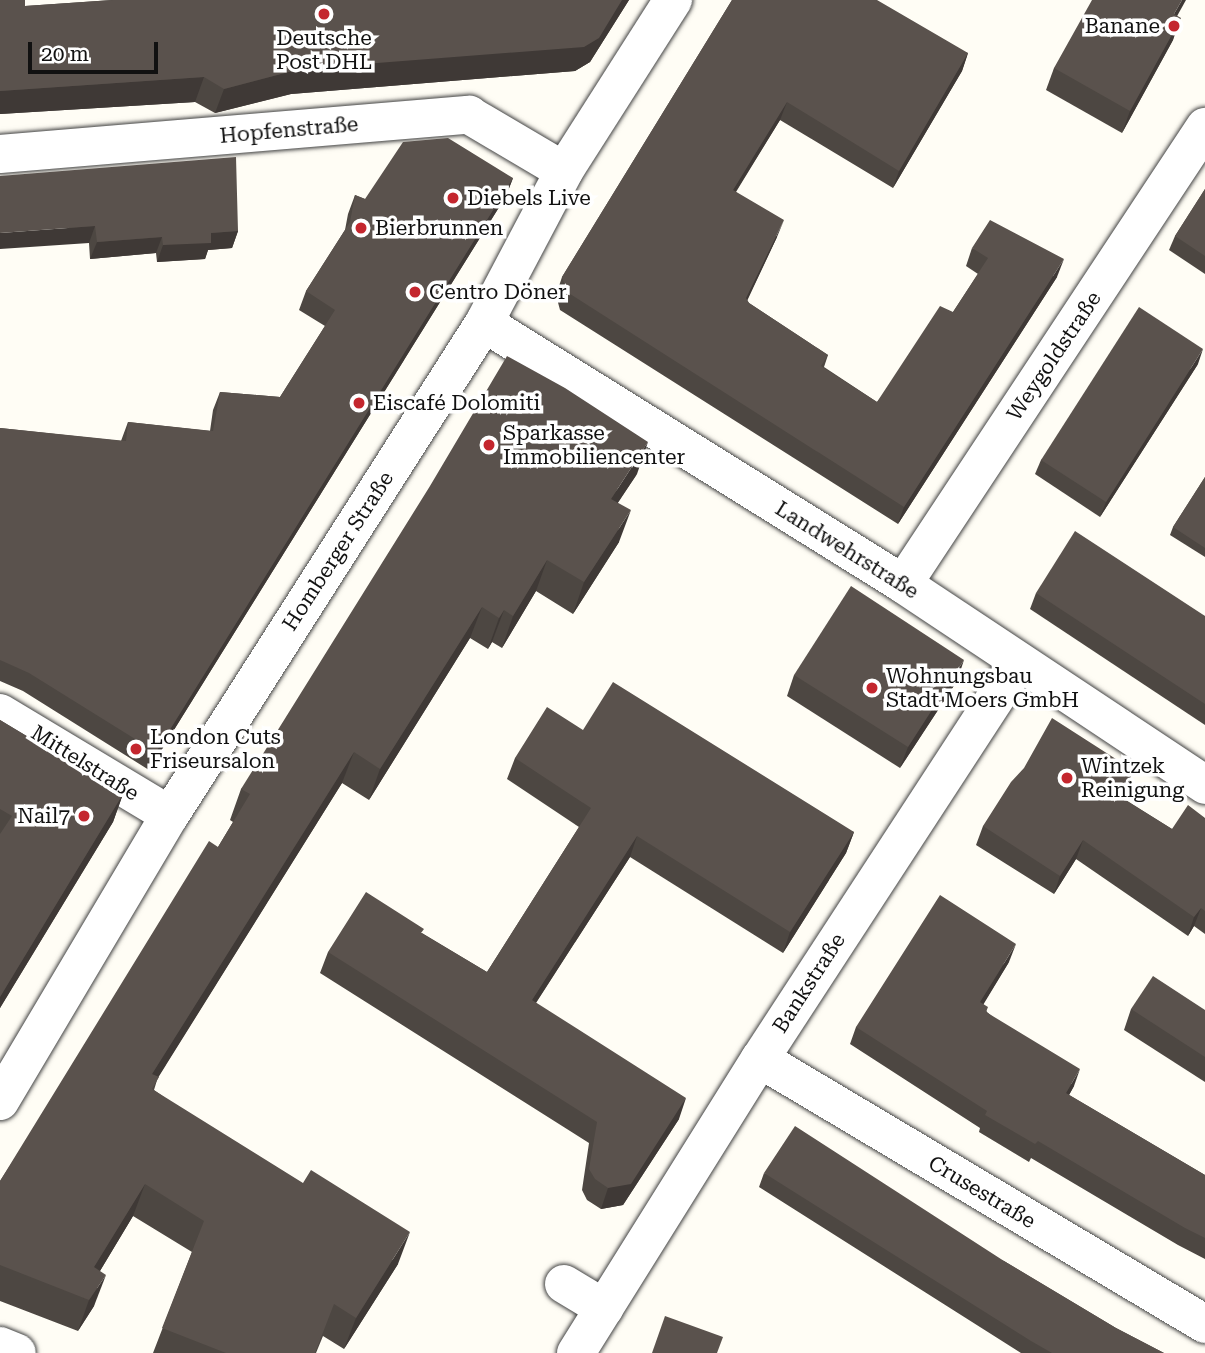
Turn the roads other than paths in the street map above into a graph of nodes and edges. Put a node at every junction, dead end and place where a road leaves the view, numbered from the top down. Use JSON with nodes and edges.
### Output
{"nodes":[{"id":1,"x":673,"y":0,"type":"edge"},
{"id":2,"x":1205,"y":127,"type":"edge"},
{"id":3,"x":0,"y":154,"type":"edge"},
{"id":4,"x":564,"y":171,"type":"junction"},
{"id":5,"x":484,"y":323,"type":"junction"},
{"id":6,"x":903,"y":584,"type":"junction"},
{"id":7,"x":1019,"y":662,"type":"junction"},
{"id":8,"x":0,"y":713,"type":"edge"},
{"id":9,"x":1205,"y":785,"type":"edge"},
{"id":10,"x":170,"y":815,"type":"junction"},
{"id":11,"x":760,"y":1059,"type":"junction"},
{"id":12,"x":0,"y":1101,"type":"edge"},
{"id":13,"x":564,"y":1284,"type":"dead end"},
{"id":14,"x":604,"y":1308,"type":"junction"},
{"id":15,"x":1205,"y":1324,"type":"edge"},
{"id":16,"x":0,"y":1346,"type":"edge"},
{"id":17,"x":17,"y":1353,"type":"edge"},
{"id":18,"x":576,"y":1353,"type":"edge"}],
"edges":[{"from":1,"to":4,"type":"street","name":"Homberger Straße"},
{"from":2,"to":6,"type":"street","name":"Weygoldstraße"},
{"from":3,"to":4,"type":"street","name":"Hopfenstraße"},
{"from":4,"to":5,"type":"street","name":"Homberger Straße"},
{"from":5,"to":6,"type":"street","name":"Landwehrstraße"},
{"from":5,"to":10,"type":"street","name":"Homberger Straße"},
{"from":6,"to":7,"type":"street","name":"Landwehrstraße"},
{"from":7,"to":9,"type":"street","name":"Landwehrstraße"},
{"from":7,"to":11,"type":"street","name":"Bankstraße"},
{"from":8,"to":10,"type":"street","name":"Mittelstraße"},
{"from":10,"to":12,"type":"street","name":"Homberger Straße"},
{"from":11,"to":14,"type":"street","name":"Bankstraße"},
{"from":11,"to":15,"type":"street","name":"Crusestraße"},
{"from":13,"to":14,"type":"street"},
{"from":14,"to":18,"type":"street","name":"Bankstraße"},
{"from":16,"to":17,"type":"street"}]}
